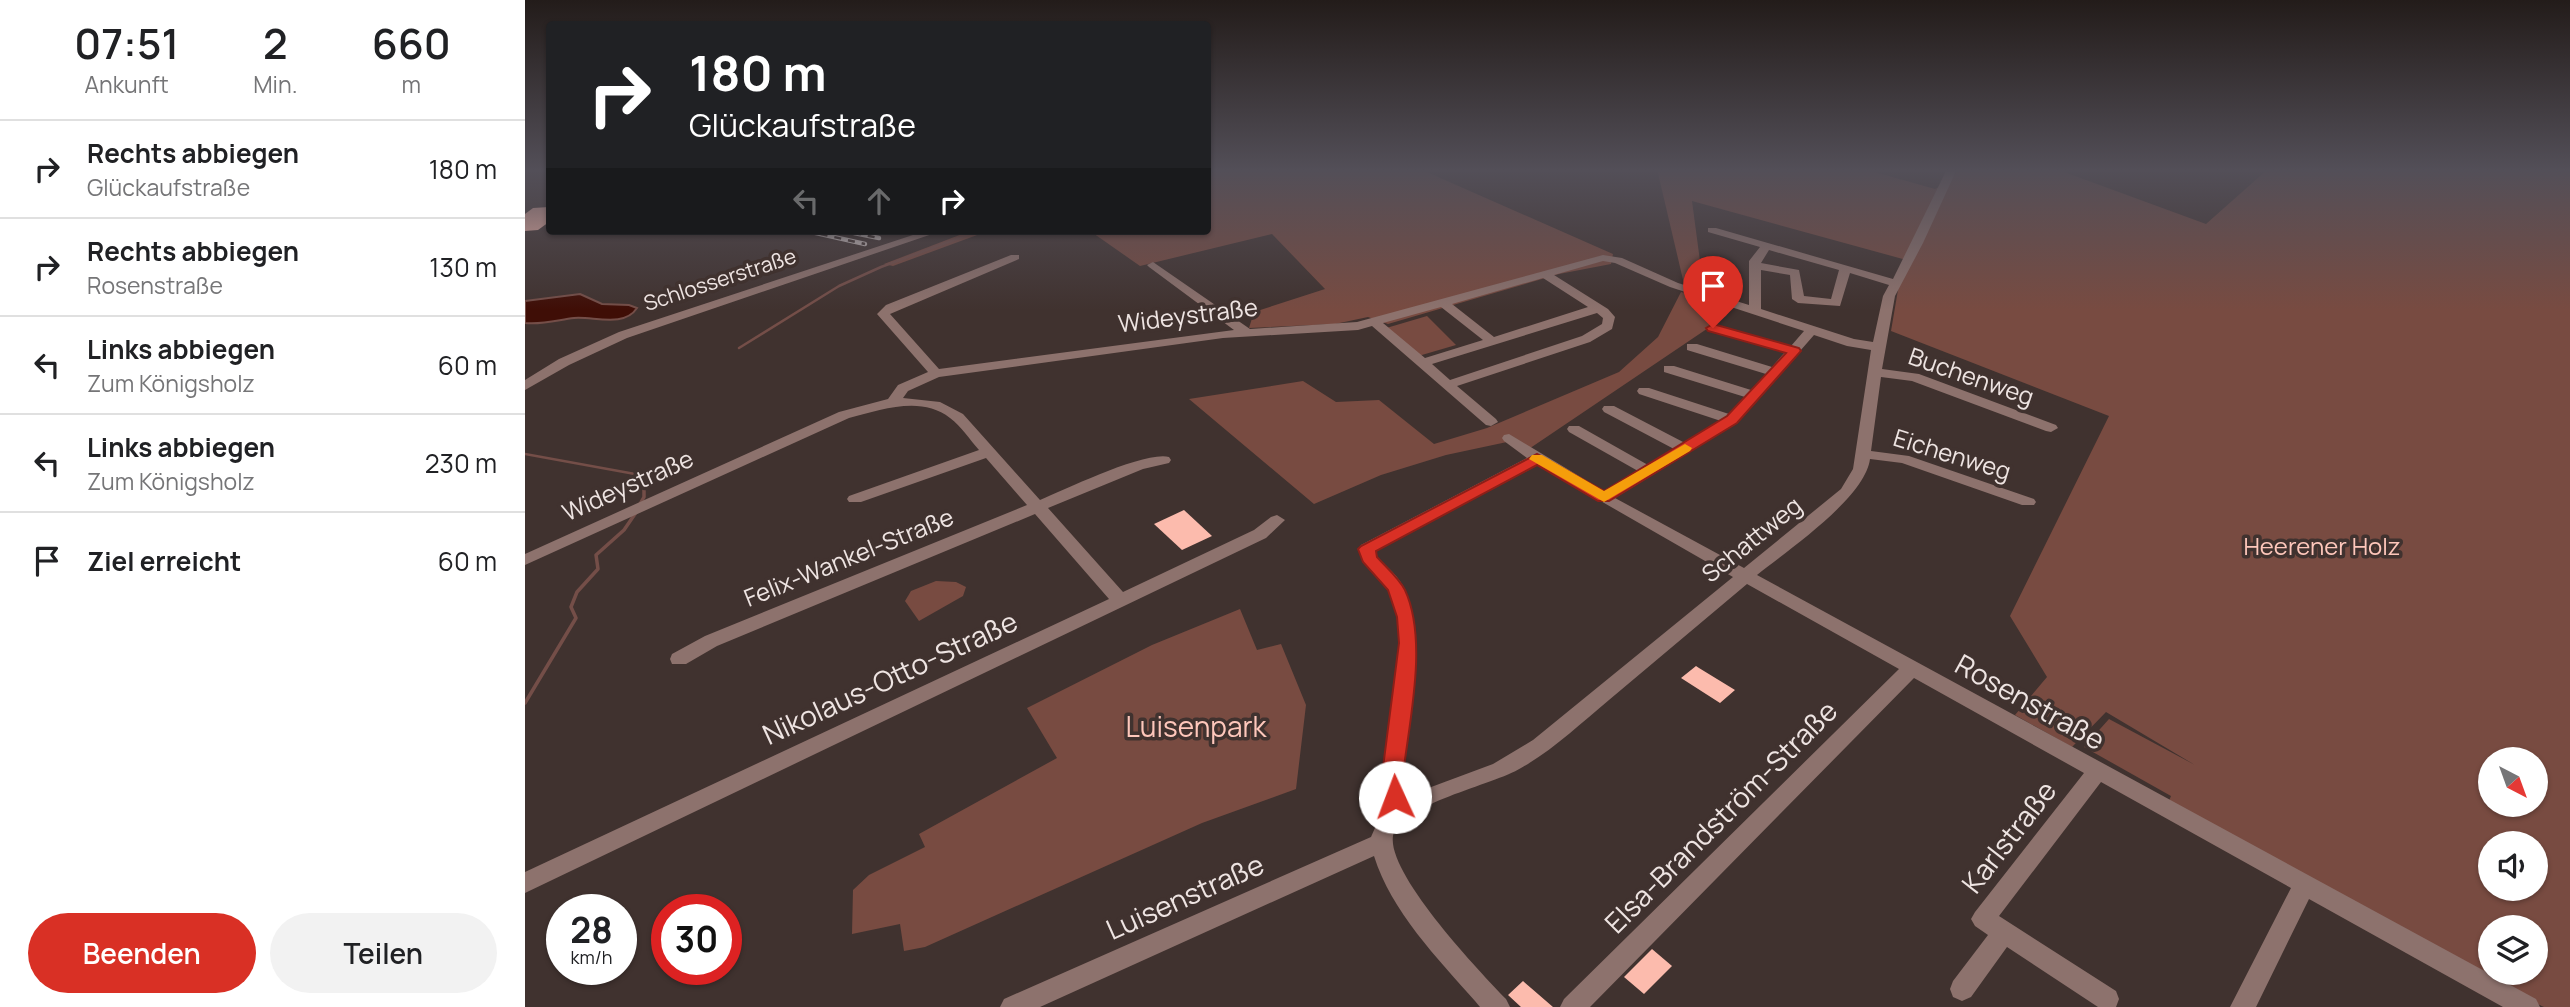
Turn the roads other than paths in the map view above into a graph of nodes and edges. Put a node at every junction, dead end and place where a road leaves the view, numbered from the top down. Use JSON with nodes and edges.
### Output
{"nodes":[{"id":1,"x":1930,"y":216,"type":"edge"},
{"id":2,"x":1711,"y":230,"type":"dead end"},
{"id":3,"x":924,"y":235,"type":"edge"},
{"id":4,"x":1767,"y":246,"type":"junction"},
{"id":5,"x":1015,"y":257,"type":"dead end"},
{"id":6,"x":1153,"y":265,"type":"dead end"},
{"id":7,"x":1755,"y":267,"type":"junction"},
{"id":8,"x":1845,"y":269,"type":"junction"},
{"id":9,"x":1544,"y":274,"type":"junction"},
{"id":10,"x":1895,"y":283,"type":"junction"},
{"id":11,"x":1444,"y":303,"type":"junction"},
{"id":12,"x":1599,"y":308,"type":"junction"},
{"id":13,"x":1755,"y":312,"type":"junction"},
{"id":14,"x":1375,"y":322,"type":"junction"},
{"id":15,"x":1713,"y":328,"type":"dead end"},
{"id":16,"x":1812,"y":330,"type":"junction"},
{"id":17,"x":1245,"y":332,"type":"junction"},
{"id":18,"x":1493,"y":342,"type":"junction"},
{"id":19,"x":1692,"y":347,"type":"dead end"},
{"id":20,"x":1878,"y":347,"type":"junction"},
{"id":21,"x":1795,"y":351,"type":"junction"},
{"id":22,"x":1422,"y":363,"type":"junction"},
{"id":23,"x":1669,"y":369,"type":"dead end"},
{"id":24,"x":1876,"y":372,"type":"junction"},
{"id":25,"x":936,"y":373,"type":"junction"},
{"id":26,"x":1776,"y":373,"type":"junction"},
{"id":27,"x":1447,"y":385,"type":"junction"},
{"id":28,"x":525,"y":386,"type":"edge"},
{"id":29,"x":1644,"y":391,"type":"dead end"},
{"id":30,"x":1755,"y":396,"type":"junction"},
{"id":31,"x":893,"y":402,"type":"junction"},
{"id":32,"x":1609,"y":409,"type":"dead end"},
{"id":33,"x":1732,"y":419,"type":"junction"},
{"id":34,"x":1491,"y":422,"type":"dead end"},
{"id":35,"x":2051,"y":428,"type":"dead end"},
{"id":36,"x":1573,"y":429,"type":"dead end"},
{"id":37,"x":1509,"y":438,"type":"dead end"},
{"id":38,"x":1684,"y":448,"type":"junction"},
{"id":39,"x":989,"y":452,"type":"junction"},
{"id":40,"x":1863,"y":454,"type":"junction"},
{"id":41,"x":1537,"y":459,"type":"junction"},
{"id":42,"x":1164,"y":460,"type":"dead end"},
{"id":43,"x":1647,"y":470,"type":"junction"},
{"id":44,"x":1604,"y":498,"type":"junction"},
{"id":45,"x":855,"y":499,"type":"dead end"},
{"id":46,"x":2028,"y":502,"type":"dead end"},
{"id":47,"x":1038,"y":507,"type":"junction"},
{"id":48,"x":1277,"y":520,"type":"dead end"},
{"id":49,"x":525,"y":560,"type":"edge"},
{"id":50,"x":1746,"y":576,"type":"junction"},
{"id":51,"x":1121,"y":600,"type":"junction"},
{"id":52,"x":679,"y":659,"type":"dead end"},
{"id":53,"x":1912,"y":668,"type":"junction"},
{"id":54,"x":2097,"y":772,"type":"junction"},
{"id":55,"x":1402,"y":809,"type":"junction"},
{"id":56,"x":1382,"y":842,"type":"junction"},
{"id":57,"x":525,"y":883,"type":"edge"},
{"id":58,"x":2304,"y":886,"type":"junction"},
{"id":59,"x":2004,"y":932,"type":"junction"},
{"id":60,"x":1962,"y":989,"type":"dead end"},
{"id":61,"x":2107,"y":999,"type":"dead end"},
{"id":62,"x":1013,"y":1007,"type":"edge"},
{"id":63,"x":1497,"y":1007,"type":"edge"},
{"id":64,"x":1573,"y":1007,"type":"edge"},
{"id":65,"x":2243,"y":1007,"type":"edge"},
{"id":66,"x":2527,"y":1007,"type":"edge"}],
"edges":[{"from":1,"to":10,"type":"street","name":"Schattweg"},
{"from":2,"to":4,"type":"street"},
{"from":3,"to":28,"type":"street","name":"Schlosserstraße"},
{"from":4,"to":7,"type":"street"},
{"from":4,"to":8,"type":"street"},
{"from":5,"to":25,"type":"street"},
{"from":6,"to":17,"type":"street"},
{"from":7,"to":8,"type":"street"},
{"from":7,"to":13,"type":"street"},
{"from":8,"to":10,"type":"street"},
{"from":9,"to":11,"type":"street","name":"Wideystraße"},
{"from":9,"to":12,"type":"street"},
{"from":9,"to":13,"type":"street","name":"Wideystraße"},
{"from":10,"to":20,"type":"street","name":"Schattweg"},
{"from":11,"to":14,"type":"street","name":"Wideystraße"},
{"from":11,"to":18,"type":"street"},
{"from":12,"to":18,"type":"street"},
{"from":12,"to":27,"type":"street"},
{"from":13,"to":16,"type":"street","name":"Wideystraße"},
{"from":14,"to":17,"type":"street","name":"Wideystraße"},
{"from":14,"to":22,"type":"street"},
{"from":15,"to":21,"type":"street"},
{"from":16,"to":20,"type":"street","name":"Wideystraße"},
{"from":16,"to":21,"type":"street"},
{"from":17,"to":25,"type":"street","name":"Wideystraße"},
{"from":18,"to":22,"type":"street"},
{"from":19,"to":26,"type":"street"},
{"from":20,"to":24,"type":"street","name":"Schattweg"},
{"from":21,"to":26,"type":"street"},
{"from":22,"to":27,"type":"street"},
{"from":23,"to":30,"type":"street"},
{"from":24,"to":35,"type":"street","name":"Buchenweg"},
{"from":24,"to":40,"type":"street","name":"Schattweg"},
{"from":25,"to":31,"type":"street","name":"Wideystraße"},
{"from":26,"to":30,"type":"street"},
{"from":27,"to":34,"type":"street"},
{"from":29,"to":33,"type":"street"},
{"from":30,"to":33,"type":"street"},
{"from":31,"to":39,"type":"street"},
{"from":31,"to":49,"type":"street","name":"Wideystraße"},
{"from":32,"to":38,"type":"street"},
{"from":33,"to":38,"type":"street"},
{"from":36,"to":43,"type":"street"},
{"from":37,"to":41,"type":"street","name":"Rosenstraße"},
{"from":38,"to":43,"type":"street"},
{"from":39,"to":45,"type":"street","name":"Felix-Wankel-Straße"},
{"from":39,"to":47,"type":"street"},
{"from":40,"to":46,"type":"street","name":"Eichenweg"},
{"from":40,"to":50,"type":"street","name":"Schattweg"},
{"from":41,"to":44,"type":"street","name":"Rosenstraße"},
{"from":41,"to":55,"type":"street"},
{"from":42,"to":47,"type":"street","name":"Felix-Wankel-Straße"},
{"from":43,"to":44,"type":"street"},
{"from":44,"to":50,"type":"street","name":"Rosenstraße"},
{"from":47,"to":51,"type":"street"},
{"from":47,"to":52,"type":"street","name":"Felix-Wankel-Straße"},
{"from":48,"to":51,"type":"street","name":"Nikolaus-Otto-Straße"},
{"from":50,"to":53,"type":"street","name":"Rosenstraße"},
{"from":50,"to":55,"type":"street","name":"Schattweg"},
{"from":51,"to":57,"type":"street","name":"Nikolaus-Otto-Straße"},
{"from":53,"to":54,"type":"street","name":"Rosenstraße"},
{"from":53,"to":64,"type":"street","name":"Elsa-Brandström-Straße"},
{"from":54,"to":58,"type":"street","name":"Rosenstraße"},
{"from":54,"to":59,"type":"street","name":"Karlstraße"},
{"from":55,"to":56,"type":"street"},
{"from":56,"to":62,"type":"street","name":"Luisenstraße"},
{"from":56,"to":63,"type":"street"},
{"from":58,"to":65,"type":"street"},
{"from":58,"to":66,"type":"street","name":"Rosenstraße"},
{"from":59,"to":60,"type":"street"},
{"from":59,"to":61,"type":"street"}]}
